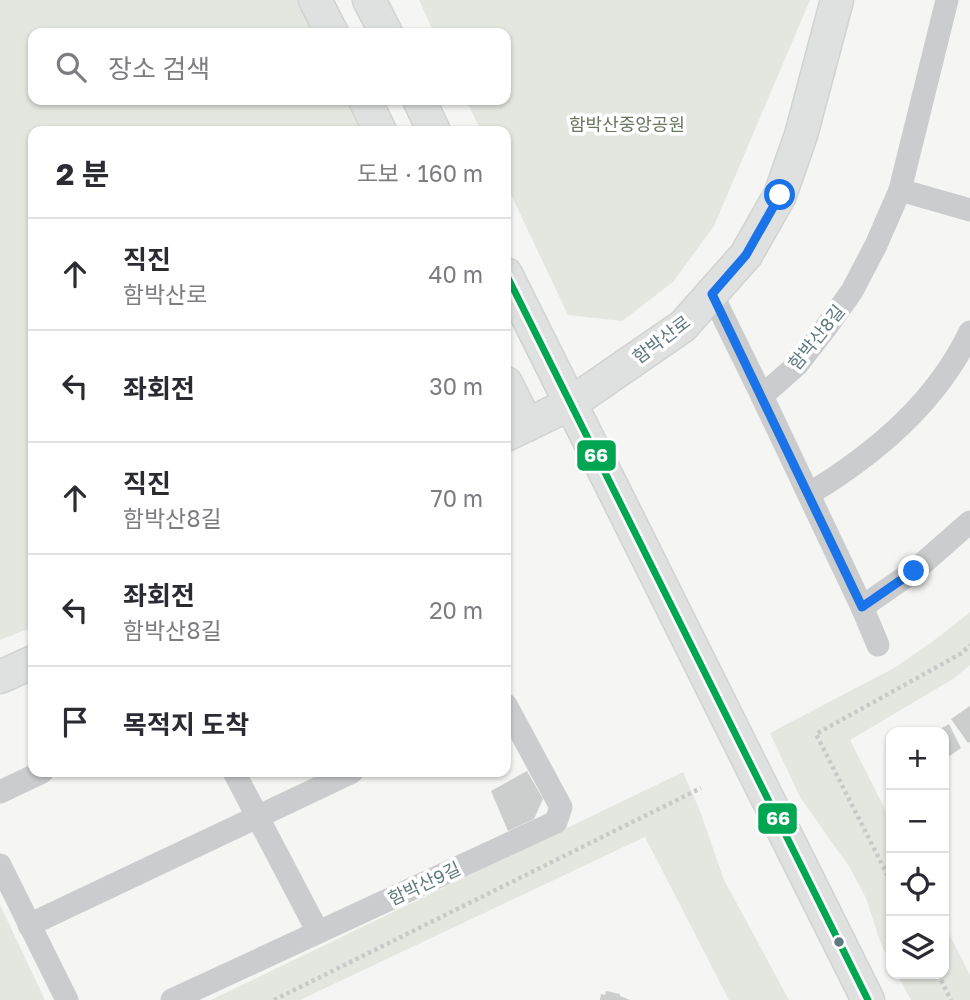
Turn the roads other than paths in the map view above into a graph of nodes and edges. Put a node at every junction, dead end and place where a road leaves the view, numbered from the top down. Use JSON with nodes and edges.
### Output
{"nodes":[{"id":1,"x":315,"y":0,"type":"edge"},
{"id":2,"x":369,"y":0,"type":"edge"},
{"id":3,"x":837,"y":0,"type":"edge"},
{"id":4,"x":947,"y":0,"type":"edge"},
{"id":5,"x":329,"y":28,"type":"edge"},
{"id":6,"x":383,"y":28,"type":"edge"},
{"id":7,"x":367,"y":105,"type":"edge"},
{"id":8,"x":421,"y":105,"type":"edge"},
{"id":9,"x":378,"y":126,"type":"edge"},
{"id":10,"x":432,"y":126,"type":"edge"},
{"id":11,"x":900,"y":190,"type":"junction"},
{"id":12,"x":970,"y":210,"type":"edge"},
{"id":13,"x":511,"y":284,"type":"edge"},
{"id":14,"x":712,"y":294,"type":"junction"},
{"id":15,"x":970,"y":332,"type":"edge"},
{"id":16,"x":762,"y":396,"type":"junction"},
{"id":17,"x":570,"y":404,"type":"junction"},
{"id":18,"x":511,"y":406,"type":"edge"},
{"id":19,"x":516,"y":430,"type":"edge"},
{"id":20,"x":809,"y":495,"type":"junction"},
{"id":21,"x":970,"y":522,"type":"edge"},
{"id":22,"x":862,"y":607,"type":"junction"},
{"id":23,"x":878,"y":645,"type":"dead end"},
{"id":24,"x":28,"y":664,"type":"edge"},
{"id":25,"x":0,"y":677,"type":"edge"},
{"id":26,"x":511,"y":714,"type":"edge"},
{"id":27,"x":32,"y":777,"type":"edge"},
{"id":28,"x":236,"y":777,"type":"edge"},
{"id":29,"x":341,"y":777,"type":"edge"},
{"id":30,"x":0,"y":792,"type":"edge"},
{"id":31,"x":256,"y":817,"type":"junction"},
{"id":32,"x":0,"y":865,"type":"edge"},
{"id":33,"x":29,"y":925,"type":"junction"},
{"id":34,"x":318,"y":932,"type":"junction"},
{"id":35,"x":67,"y":1000,"type":"edge"},
{"id":36,"x":172,"y":1000,"type":"edge"},
{"id":37,"x":868,"y":1000,"type":"edge"}],
"edges":[{"from":1,"to":5,"type":"street"},
{"from":2,"to":6,"type":"street"},
{"from":3,"to":14,"type":"street","name":"함박산로"},
{"from":4,"to":11,"type":"street","name":"함박산8길"},
{"from":7,"to":9,"type":"street"},
{"from":8,"to":10,"type":"street"},
{"from":11,"to":12,"type":"street"},
{"from":11,"to":16,"type":"street","name":"함박산8길"},
{"from":13,"to":17,"type":"street"},
{"from":14,"to":16,"type":"street"},
{"from":14,"to":17,"type":"street","name":"함박산로"},
{"from":15,"to":20,"type":"street"},
{"from":16,"to":20,"type":"street"},
{"from":17,"to":19,"type":"street","name":"함박산로"},
{"from":17,"to":37,"type":"street"},
{"from":18,"to":19,"type":"street"},
{"from":20,"to":22,"type":"street"},
{"from":21,"to":22,"type":"street"},
{"from":22,"to":23,"type":"street"},
{"from":24,"to":25,"type":"street"},
{"from":26,"to":34,"type":"street","name":"함박산9길"},
{"from":27,"to":30,"type":"street"},
{"from":28,"to":31,"type":"street"},
{"from":29,"to":31,"type":"street"},
{"from":31,"to":33,"type":"street"},
{"from":31,"to":34,"type":"street"},
{"from":32,"to":33,"type":"street"},
{"from":33,"to":35,"type":"street"},
{"from":34,"to":36,"type":"street","name":"함박산9길"}]}
